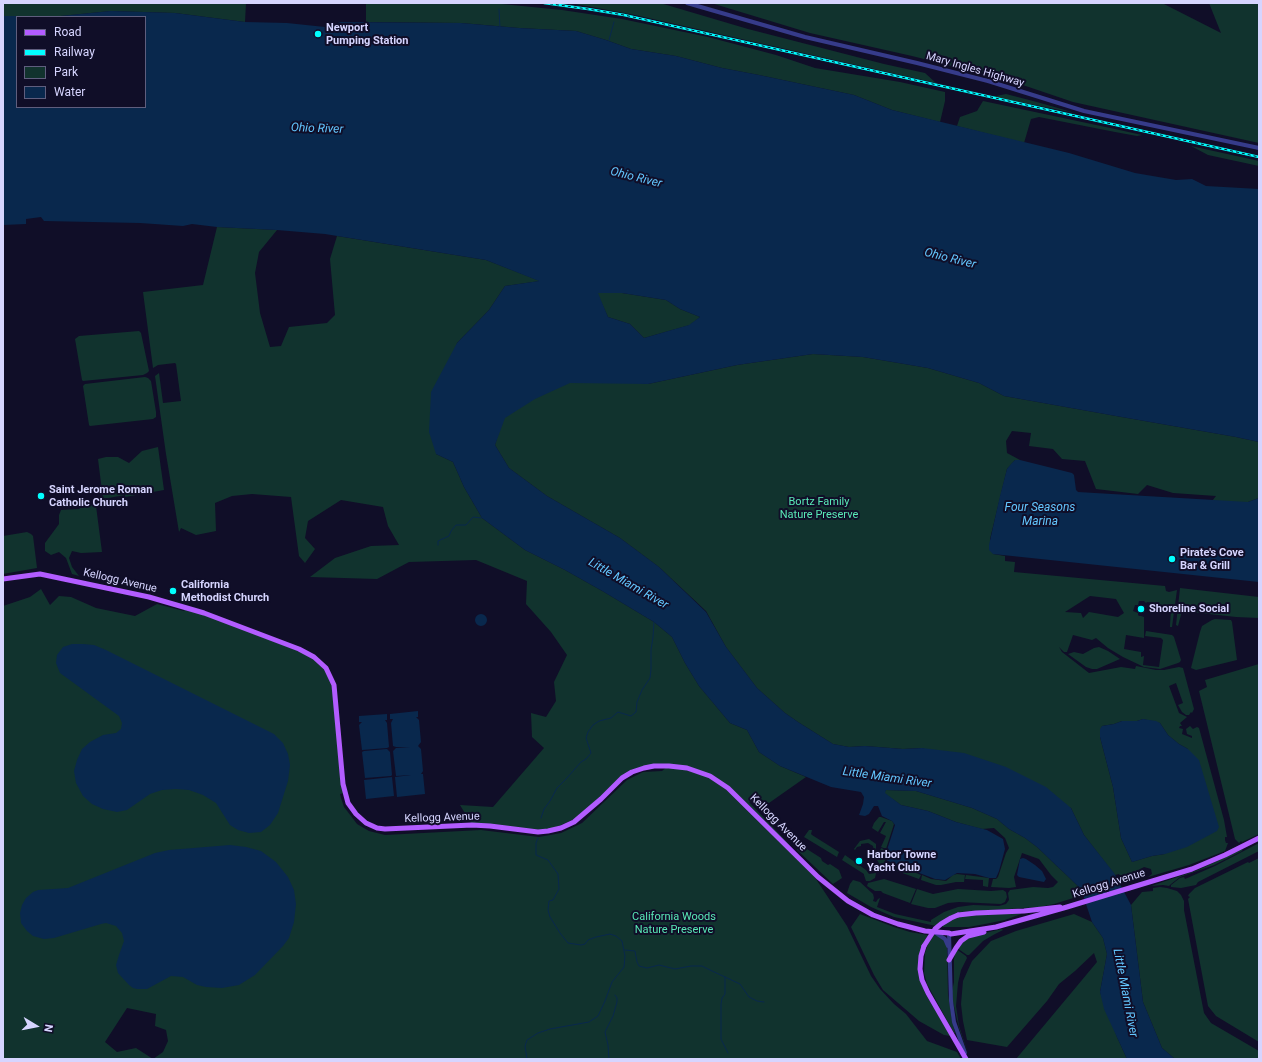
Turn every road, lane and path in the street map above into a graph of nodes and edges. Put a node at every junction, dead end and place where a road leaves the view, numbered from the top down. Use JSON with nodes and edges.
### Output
{"nodes":[{"id":1,"x":687,"y":3,"type":"edge"},
{"id":2,"x":1259,"y":148,"type":"edge"},
{"id":3,"x":3,"y":579,"type":"edge"},
{"id":4,"x":1259,"y":838,"type":"edge"},
{"id":5,"x":1067,"y":907,"type":"junction"},
{"id":6,"x":996,"y":927,"type":"junction"},
{"id":7,"x":936,"y":932,"type":"junction"},
{"id":8,"x":949,"y":933,"type":"junction"},
{"id":9,"x":949,"y":951,"type":"junction"},
{"id":10,"x":949,"y":960,"type":"junction"},
{"id":11,"x":966,"y":1059,"type":"edge"}],
"edges":[{"from":1,"to":2,"type":"street","name":"Mary Ingles Highway"},
{"from":3,"to":7,"type":"main road","name":"Kellogg Avenue"},
{"from":4,"to":5,"type":"main road","name":"Kellogg Avenue"},
{"from":5,"to":6,"type":"main road","name":"Kellogg Avenue"},
{"from":5,"to":11,"type":"main road","bridge":true},
{"from":6,"to":8,"type":"main road","name":"Kellogg Avenue"},
{"from":6,"to":10,"type":"main road"},
{"from":7,"to":8,"type":"main road","name":"Kellogg Avenue"},
{"from":7,"to":9,"type":"street"},
{"from":8,"to":9,"type":"street"},
{"from":9,"to":10,"type":"street"},
{"from":10,"to":11,"type":"street"}]}
